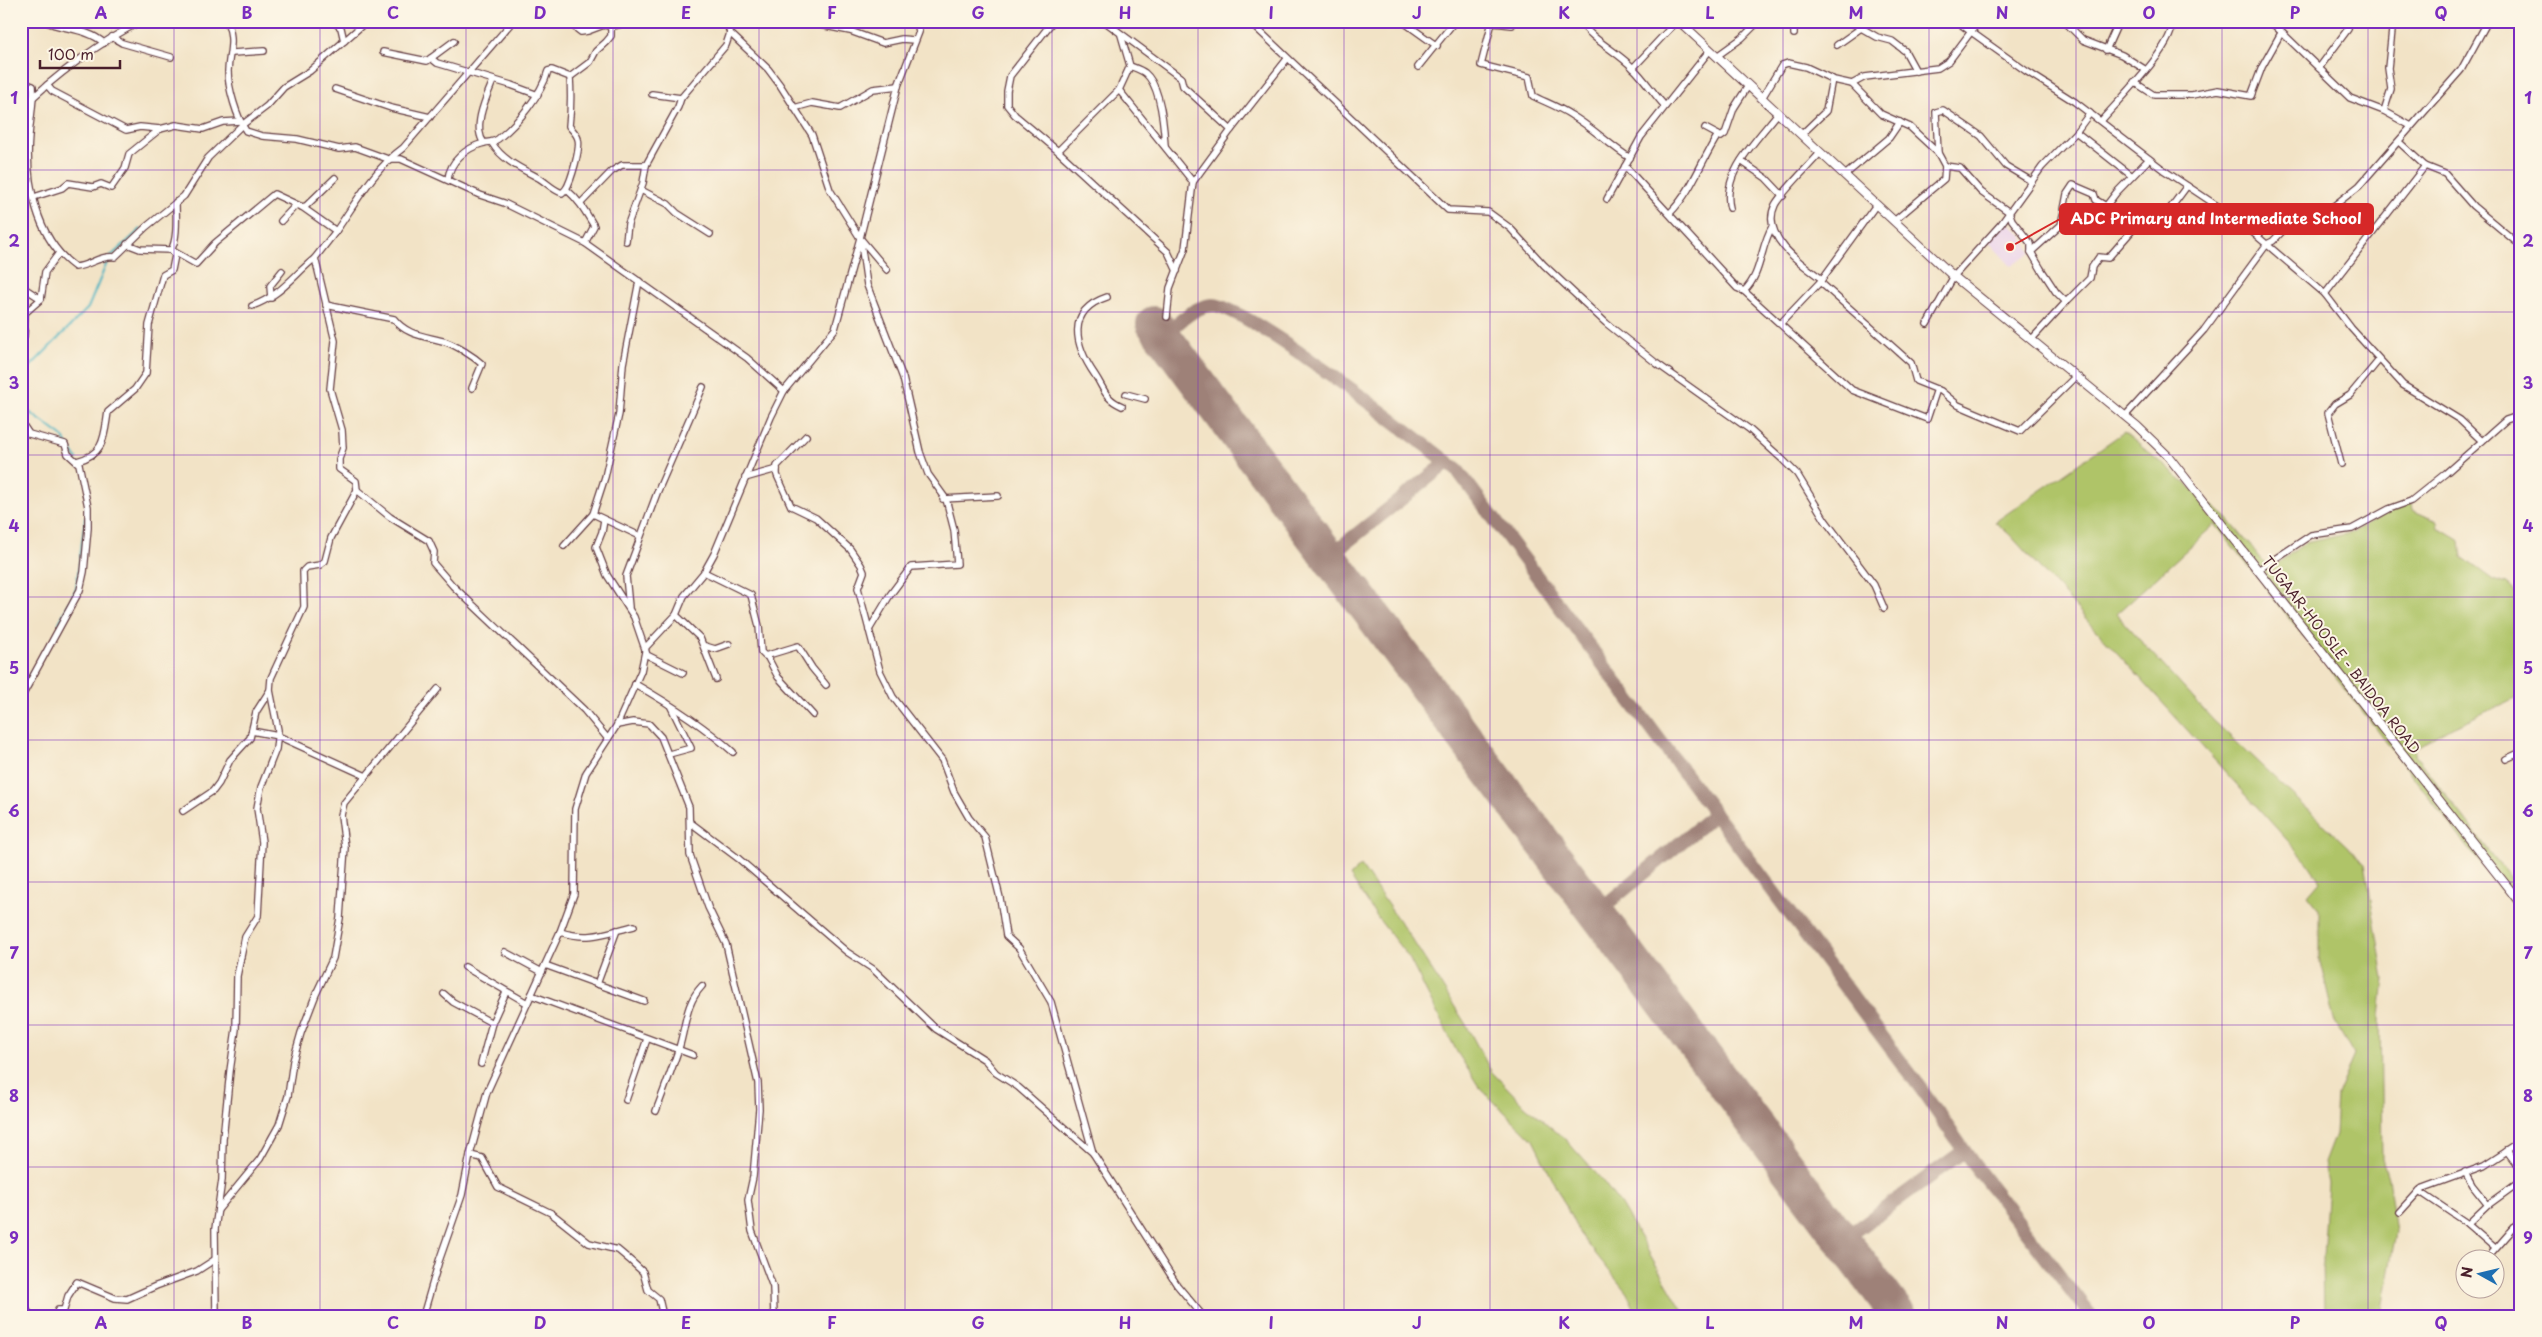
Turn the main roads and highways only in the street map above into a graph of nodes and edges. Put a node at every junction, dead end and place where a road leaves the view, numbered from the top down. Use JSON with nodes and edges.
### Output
{"nodes":[{"id":1,"x":1678,"y":21,"type":"edge"},
{"id":2,"x":2521,"y":904,"type":"edge"}],
"edges":[{"from":1,"to":2,"type":"main road","name":"TUGAAR-HOOSLE - BAIDOA ROAD"}]}
